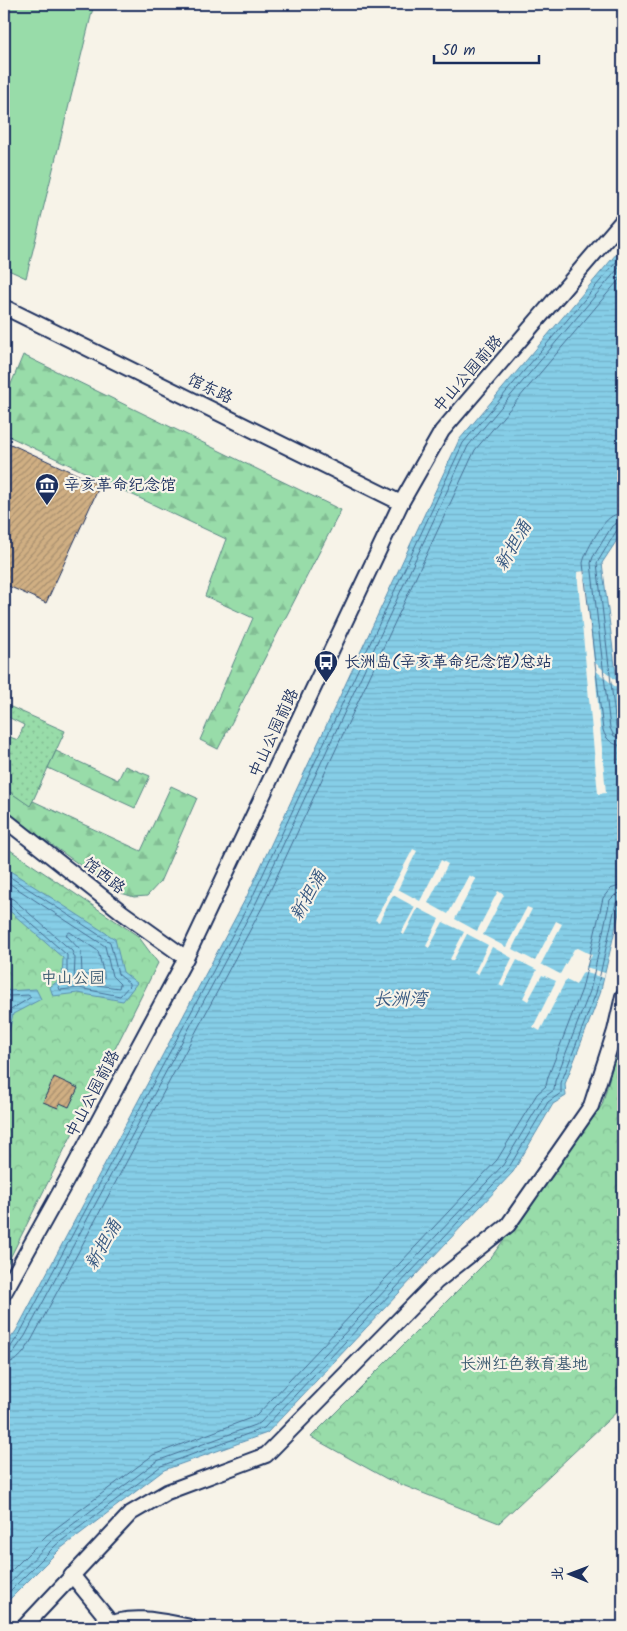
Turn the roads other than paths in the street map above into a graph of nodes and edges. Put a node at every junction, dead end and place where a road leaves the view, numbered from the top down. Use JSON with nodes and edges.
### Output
{"nodes":[{"id":1,"x":623,"y":220,"type":"edge"},
{"id":2,"x":4,"y":307,"type":"edge"},
{"id":3,"x":401,"y":503,"type":"junction"},
{"id":4,"x":4,"y":819,"type":"edge"},
{"id":5,"x":186,"y":958,"type":"junction"},
{"id":6,"x":623,"y":996,"type":"edge"},
{"id":7,"x":4,"y":1293,"type":"edge"},
{"id":8,"x":72,"y":1575,"type":"junction"},
{"id":9,"x":107,"y":1625,"type":"edge"},
{"id":10,"x":24,"y":1627,"type":"edge"},
{"id":11,"x":190,"y":1627,"type":"edge"}],
"edges":[{"from":1,"to":3,"type":"street","name":"中山公园前路"},
{"from":2,"to":3,"type":"street","name":"馆东路"},
{"from":3,"to":5,"type":"street","name":"中山公园前路"},
{"from":4,"to":5,"type":"street","name":"馆西路"},
{"from":5,"to":7,"type":"street","name":"中山公园前路"},
{"from":6,"to":8,"type":"street"},
{"from":8,"to":9,"type":"street"},
{"from":8,"to":10,"type":"street"},
{"from":9,"to":11,"type":"street"}]}
